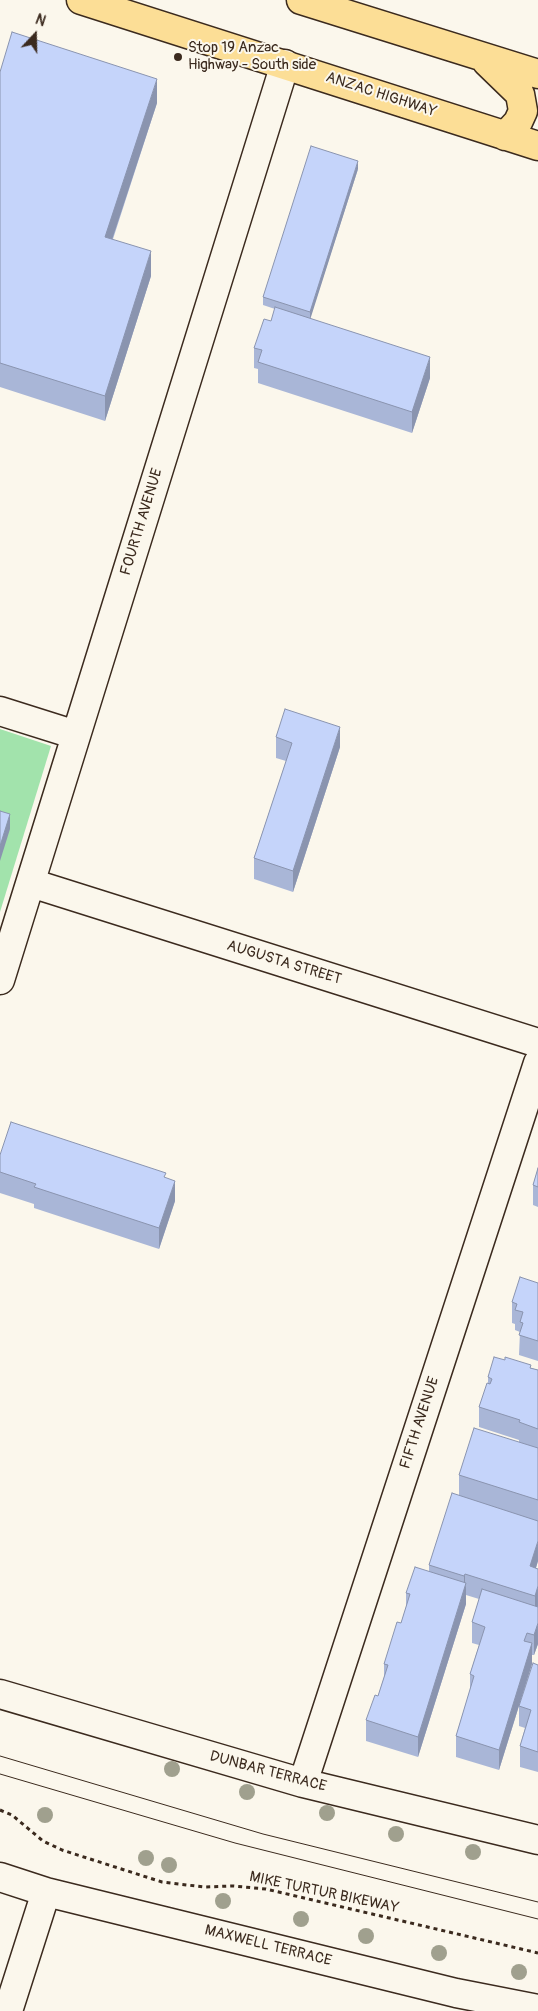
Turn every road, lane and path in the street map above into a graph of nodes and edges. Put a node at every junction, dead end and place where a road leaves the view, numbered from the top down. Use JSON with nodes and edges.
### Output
{"nodes":[{"id":1,"x":81,"y":0,"type":"edge"},
{"id":2,"x":301,"y":0,"type":"edge"},
{"id":3,"x":484,"y":59,"type":"junction"},
{"id":4,"x":285,"y":64,"type":"junction"},
{"id":5,"x":538,"y":74,"type":"edge"},
{"id":6,"x":505,"y":136,"type":"junction"},
{"id":7,"x":538,"y":146,"type":"edge"},
{"id":8,"x":0,"y":711,"type":"edge"},
{"id":9,"x":76,"y":735,"type":"junction"},
{"id":10,"x":30,"y":883,"type":"junction"},
{"id":11,"x":0,"y":980,"type":"edge"},
{"id":12,"x":538,"y":1043,"type":"edge"},
{"id":13,"x":538,"y":1063,"type":"edge"},
{"id":14,"x":0,"y":1694,"type":"edge"},
{"id":15,"x":303,"y":1783,"type":"junction"},
{"id":16,"x":0,"y":1810,"type":"edge"},
{"id":17,"x":538,"y":1840,"type":"edge"},
{"id":18,"x":0,"y":1876,"type":"edge"},
{"id":19,"x":46,"y":1892,"type":"junction"},
{"id":20,"x":538,"y":1953,"type":"edge"},
{"id":21,"x":538,"y":2009,"type":"edge"},
{"id":22,"x":8,"y":2011,"type":"edge"}],
"edges":[{"from":1,"to":4,"type":"highway","name":"ANZAC HIGHWAY"},
{"from":2,"to":3,"type":"highway"},
{"from":3,"to":5,"type":"highway"},
{"from":3,"to":6,"type":"highway"},
{"from":4,"to":6,"type":"highway","name":"ANZAC HIGHWAY"},
{"from":4,"to":9,"type":"street","name":"FOURTH AVENUE"},
{"from":6,"to":7,"type":"highway","name":"ANZAC HIGHWAY"},
{"from":8,"to":9,"type":"street"},
{"from":9,"to":10,"type":"street","name":"FOURTH AVENUE"},
{"from":10,"to":11,"type":"street","name":"FOURTH AVENUE"},
{"from":10,"to":12,"type":"street","name":"AUGUSTA STREET"},
{"from":13,"to":15,"type":"street","name":"FIFTH AVENUE"},
{"from":14,"to":15,"type":"street","name":"DUNBAR TERRACE"},
{"from":15,"to":17,"type":"street","name":"DUNBAR TERRACE"},
{"from":16,"to":20,"type":"path","name":"MIKE TURTUR BIKEWAY"},
{"from":18,"to":19,"type":"street","name":"MAXWELL TERRACE"},
{"from":19,"to":21,"type":"street","name":"MAXWELL TERRACE"},
{"from":19,"to":22,"type":"street"}]}
